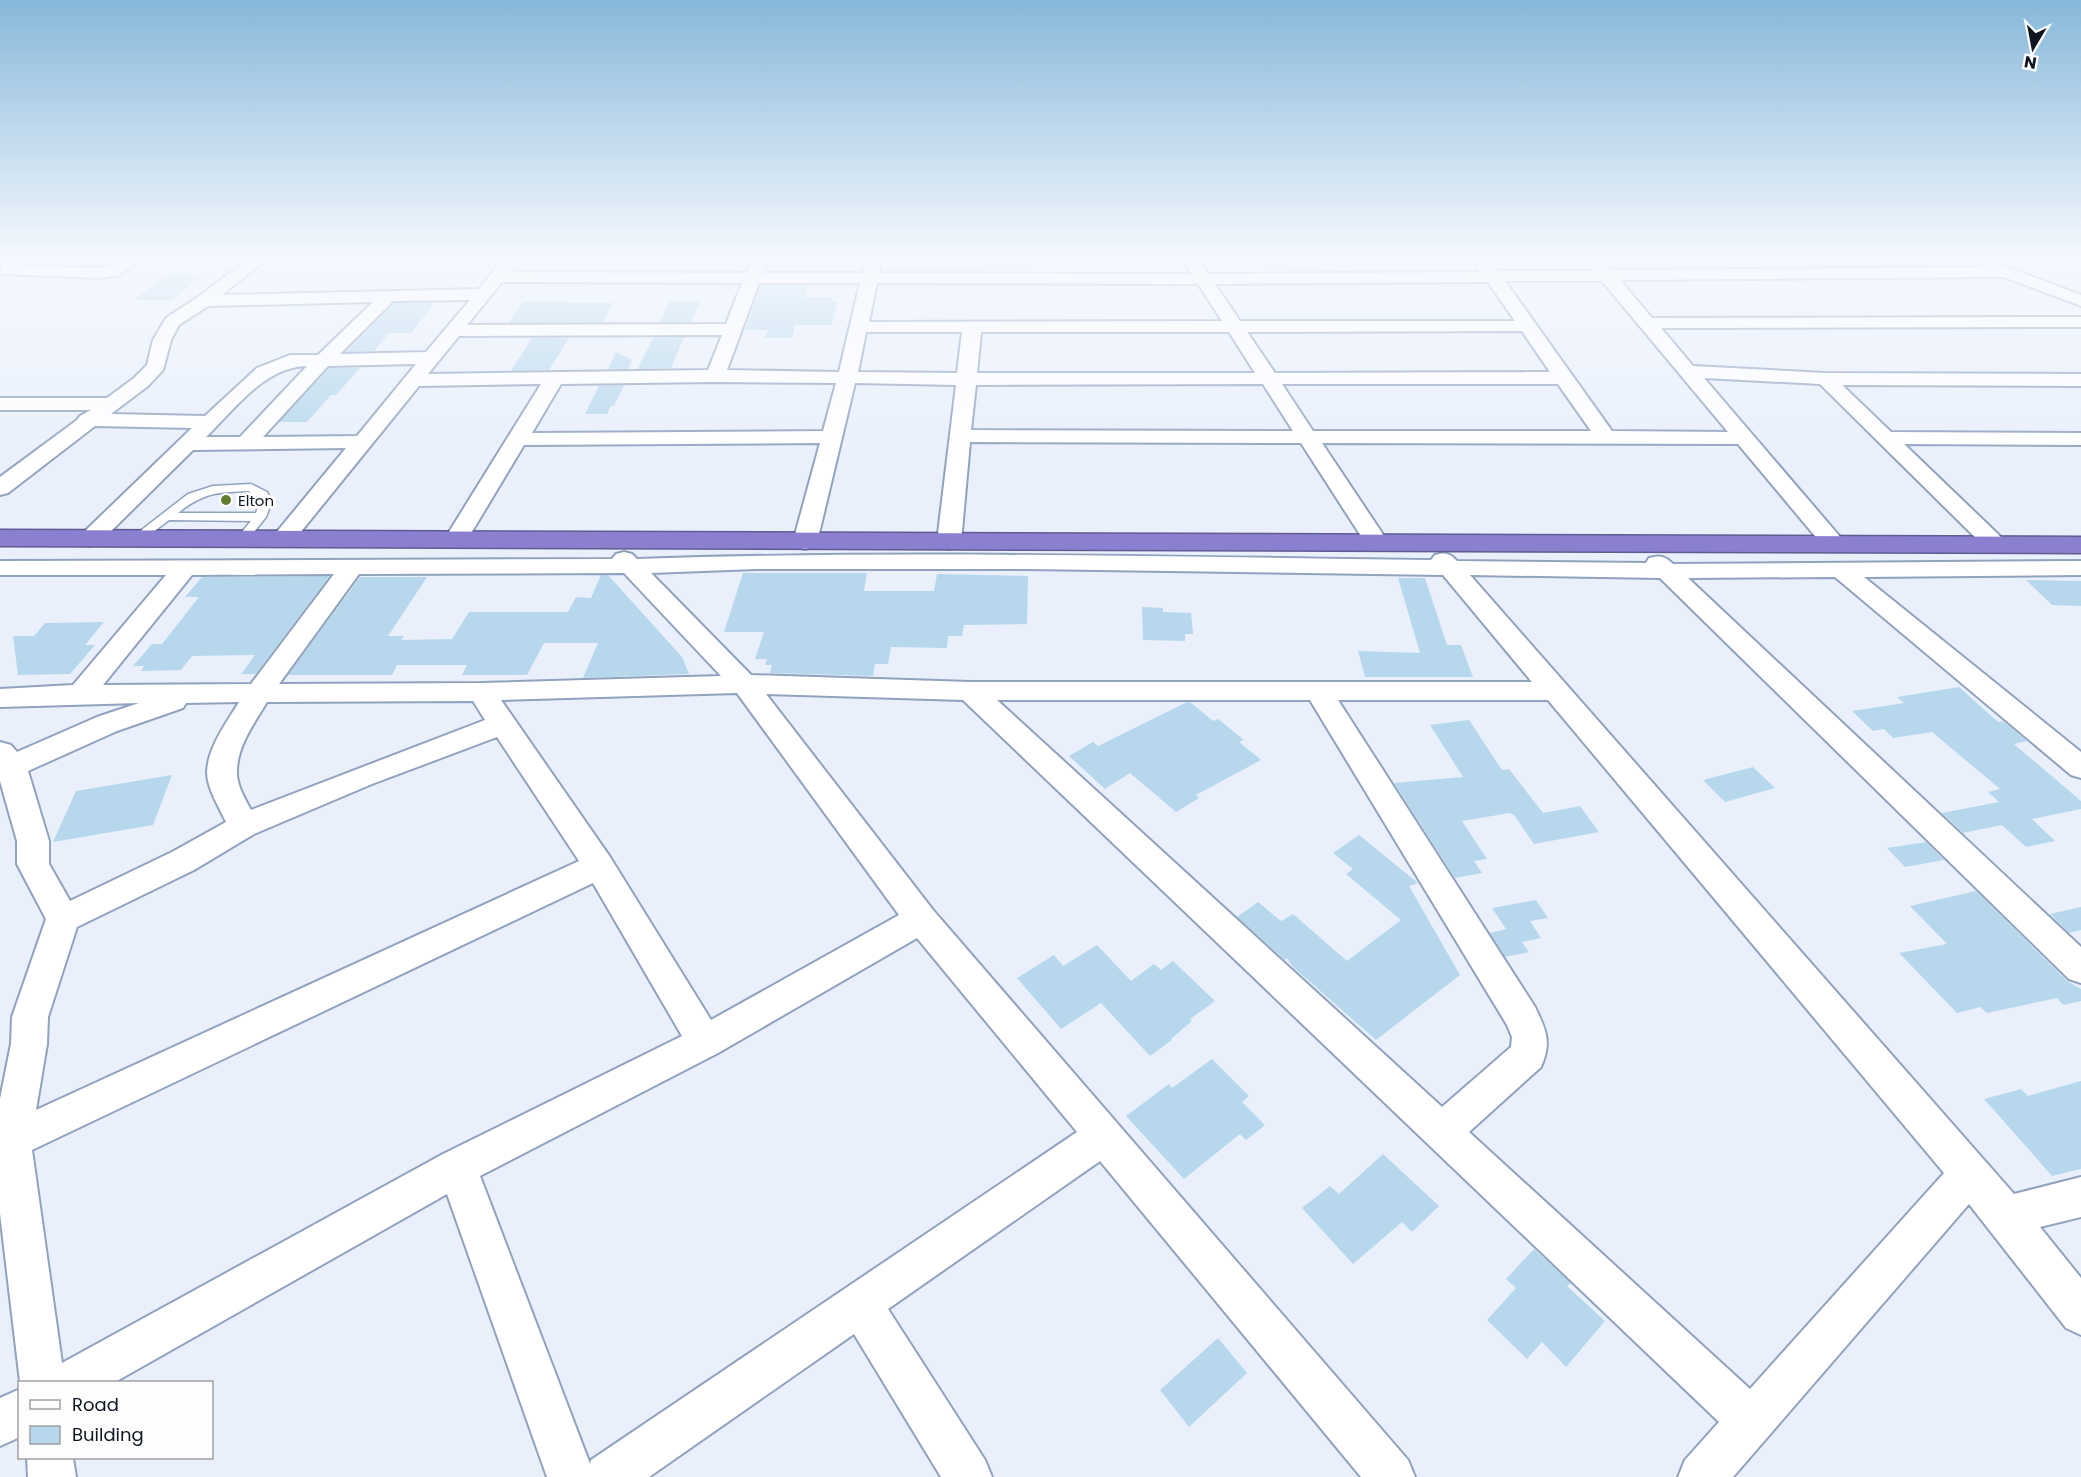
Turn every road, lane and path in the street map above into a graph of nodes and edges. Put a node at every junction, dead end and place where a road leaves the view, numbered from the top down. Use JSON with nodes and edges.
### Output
{"nodes":[{"id":1,"x":170,"y":326,"type":"edge"},
{"id":2,"x":358,"y":326,"type":"edge"},
{"id":3,"x":458,"y":326,"type":"edge"},
{"id":4,"x":1234,"y":326,"type":"junction"},
{"id":5,"x":1527,"y":326,"type":"joint"},
{"id":6,"x":1650,"y":326,"type":"edge"},
{"id":7,"x":859,"y":327,"type":"joint"},
{"id":8,"x":972,"y":327,"type":"junction"},
{"id":9,"x":733,"y":328,"type":"joint"},
{"id":10,"x":454,"y":331,"type":"junction"},
{"id":11,"x":432,"y":358,"type":"junction"},
{"id":12,"x":322,"y":360,"type":"junction"},
{"id":13,"x":1688,"y":371,"type":"junction"},
{"id":14,"x":715,"y":376,"type":"junction"},
{"id":15,"x":555,"y":377,"type":"junction"},
{"id":16,"x":847,"y":378,"type":"junction"},
{"id":17,"x":1268,"y":378,"type":"junction"},
{"id":18,"x":1563,"y":378,"type":"junction"},
{"id":19,"x":966,"y":379,"type":"junction"},
{"id":20,"x":1825,"y":379,"type":"junction"},
{"id":21,"x":413,"y":380,"type":"junction"},
{"id":22,"x":2081,"y":380,"type":"edge"},
{"id":23,"x":0,"y":404,"type":"edge"},
{"id":24,"x":110,"y":404,"type":"junction"},
{"id":25,"x":87,"y":420,"type":"junction"},
{"id":26,"x":211,"y":422,"type":"junction"},
{"id":27,"x":961,"y":436,"type":"junction"},
{"id":28,"x":1306,"y":436,"type":"junction"},
{"id":29,"x":831,"y":437,"type":"junction"},
{"id":30,"x":1605,"y":437,"type":"junction"},
{"id":31,"x":1744,"y":438,"type":"junction"},
{"id":32,"x":1887,"y":438,"type":"junction"},
{"id":33,"x":2081,"y":438,"type":"edge"},
{"id":34,"x":517,"y":439,"type":"junction"},
{"id":35,"x":363,"y":442,"type":"junction"},
{"id":36,"x":246,"y":443,"type":"junction"},
{"id":37,"x":189,"y":444,"type":"junction"},
{"id":38,"x":0,"y":488,"type":"edge"},
{"id":39,"x":164,"y":516,"type":"junction"},
{"id":40,"x":260,"y":517,"type":"junction"},
{"id":41,"x":0,"y":538,"type":"edge"},
{"id":42,"x":90,"y":539,"type":"junction"},
{"id":43,"x":136,"y":539,"type":"junction"},
{"id":44,"x":242,"y":539,"type":"junction"},
{"id":45,"x":283,"y":539,"type":"junction"},
{"id":46,"x":456,"y":540,"type":"junction"},
{"id":47,"x":602,"y":540,"type":"junction"},
{"id":48,"x":805,"y":542,"type":"junction"},
{"id":49,"x":949,"y":542,"type":"junction"},
{"id":50,"x":1376,"y":542,"type":"junction"},
{"id":51,"x":1428,"y":542,"type":"junction"},
{"id":52,"x":1639,"y":543,"type":"junction"},
{"id":53,"x":1833,"y":543,"type":"junction"},
{"id":54,"x":1995,"y":544,"type":"junction"},
{"id":55,"x":2081,"y":545,"type":"edge"},
{"id":56,"x":633,"y":566,"type":"junction"},
{"id":57,"x":352,"y":567,"type":"junction"},
{"id":58,"x":0,"y":568,"type":"edge"},
{"id":59,"x":185,"y":568,"type":"junction"},
{"id":60,"x":2081,"y":568,"type":"edge"},
{"id":61,"x":1451,"y":569,"type":"junction"},
{"id":62,"x":1666,"y":571,"type":"junction"},
{"id":63,"x":1842,"y":571,"type":"junction"},
{"id":64,"x":744,"y":684,"type":"junction"},
{"id":65,"x":970,"y":691,"type":"junction"},
{"id":66,"x":1318,"y":691,"type":"junction"},
{"id":67,"x":1555,"y":691,"type":"junction"},
{"id":68,"x":481,"y":692,"type":"junction"},
{"id":69,"x":195,"y":693,"type":"junction"},
{"id":70,"x":258,"y":693,"type":"junction"},
{"id":71,"x":81,"y":694,"type":"junction"},
{"id":72,"x":0,"y":698,"type":"edge"},
{"id":73,"x":502,"y":724,"type":"junction"},
{"id":74,"x":4,"y":763,"type":"edge"},
{"id":75,"x":2081,"y":768,"type":"edge"},
{"id":76,"x":243,"y":826,"type":"junction"},
{"id":77,"x":599,"y":866,"type":"junction"},
{"id":78,"x":63,"y":919,"type":"junction"},
{"id":79,"x":921,"y":919,"type":"junction"},
{"id":80,"x":2081,"y":969,"type":"edge"},
{"id":81,"x":705,"y":1042,"type":"junction"},
{"id":82,"x":12,"y":1072,"type":"edge"},
{"id":83,"x":1441,"y":1132,"type":"junction"},
{"id":84,"x":1104,"y":1136,"type":"junction"},
{"id":85,"x":6,"y":1143,"type":"edge"},
{"id":86,"x":457,"y":1167,"type":"junction"},
{"id":87,"x":1970,"y":1173,"type":"junction"},
{"id":88,"x":2081,"y":1197,"type":"edge"},
{"id":89,"x":2006,"y":1216,"type":"junction"},
{"id":90,"x":860,"y":1304,"type":"junction"},
{"id":91,"x":2081,"y":1312,"type":"edge"},
{"id":92,"x":42,"y":1381,"type":"edge"},
{"id":93,"x":76,"y":1381,"type":"edge"},
{"id":94,"x":18,"y":1413,"type":"edge"},
{"id":95,"x":1751,"y":1421,"type":"junction"},
{"id":96,"x":0,"y":1423,"type":"edge"},
{"id":97,"x":50,"y":1459,"type":"edge"},
{"id":98,"x":52,"y":1477,"type":"edge"},
{"id":99,"x":571,"y":1477,"type":"edge"},
{"id":100,"x":608,"y":1477,"type":"edge"},
{"id":101,"x":968,"y":1477,"type":"edge"},
{"id":102,"x":1391,"y":1477,"type":"edge"},
{"id":103,"x":1702,"y":1477,"type":"edge"}],
"edges":[{"from":1,"to":24,"type":"street"},
{"from":2,"to":12,"type":"street"},
{"from":3,"to":10,"type":"street"},
{"from":4,"to":5,"type":"street"},
{"from":4,"to":8,"type":"street"},
{"from":4,"to":17,"type":"street"},
{"from":5,"to":18,"type":"street"},
{"from":6,"to":13,"type":"street"},
{"from":7,"to":8,"type":"street"},
{"from":7,"to":16,"type":"street"},
{"from":8,"to":19,"type":"street"},
{"from":9,"to":10,"type":"street"},
{"from":9,"to":14,"type":"street"},
{"from":10,"to":11,"type":"street"},
{"from":11,"to":12,"type":"street"},
{"from":11,"to":21,"type":"street"},
{"from":12,"to":26,"type":"street"},
{"from":12,"to":36,"type":"street"},
{"from":13,"to":20,"type":"street"},
{"from":13,"to":31,"type":"street"},
{"from":14,"to":15,"type":"street"},
{"from":14,"to":16,"type":"street"},
{"from":15,"to":21,"type":"street"},
{"from":15,"to":34,"type":"street"},
{"from":16,"to":19,"type":"street"},
{"from":16,"to":29,"type":"street"},
{"from":17,"to":18,"type":"street"},
{"from":17,"to":19,"type":"street"},
{"from":17,"to":28,"type":"street"},
{"from":18,"to":30,"type":"street"},
{"from":19,"to":27,"type":"street"},
{"from":20,"to":22,"type":"street"},
{"from":20,"to":32,"type":"street"},
{"from":21,"to":35,"type":"street"},
{"from":23,"to":24,"type":"street"},
{"from":24,"to":25,"type":"street"},
{"from":25,"to":26,"type":"street"},
{"from":25,"to":38,"type":"street"},
{"from":26,"to":37,"type":"street"},
{"from":27,"to":28,"type":"street"},
{"from":27,"to":49,"type":"street"},
{"from":28,"to":30,"type":"street"},
{"from":28,"to":50,"type":"street"},
{"from":29,"to":34,"type":"street"},
{"from":29,"to":48,"type":"street"},
{"from":30,"to":31,"type":"street"},
{"from":31,"to":53,"type":"street"},
{"from":32,"to":33,"type":"street"},
{"from":32,"to":54,"type":"street"},
{"from":34,"to":46,"type":"street"},
{"from":35,"to":36,"type":"street"},
{"from":35,"to":45,"type":"street"},
{"from":36,"to":37,"type":"street"},
{"from":37,"to":42,"type":"street"},
{"from":39,"to":40,"type":"lane"},
{"from":39,"to":40,"type":"lane"},
{"from":39,"to":43,"type":"lane"},
{"from":40,"to":44,"type":"lane"},
{"from":41,"to":42,"type":"highway"},
{"from":42,"to":43,"type":"highway"},
{"from":43,"to":44,"type":"highway"},
{"from":44,"to":45,"type":"highway"},
{"from":45,"to":46,"type":"highway"},
{"from":46,"to":47,"type":"highway"},
{"from":47,"to":48,"type":"highway"},
{"from":47,"to":56,"type":"street"},
{"from":48,"to":49,"type":"highway"},
{"from":49,"to":50,"type":"highway"},
{"from":50,"to":51,"type":"highway"},
{"from":51,"to":52,"type":"highway"},
{"from":51,"to":61,"type":"street"},
{"from":52,"to":53,"type":"highway"},
{"from":52,"to":62,"type":"street"},
{"from":53,"to":54,"type":"highway"},
{"from":54,"to":55,"type":"highway"},
{"from":56,"to":57,"type":"street"},
{"from":56,"to":61,"type":"street"},
{"from":56,"to":64,"type":"street"},
{"from":57,"to":59,"type":"street"},
{"from":57,"to":70,"type":"street"},
{"from":58,"to":59,"type":"street"},
{"from":59,"to":71,"type":"street"},
{"from":60,"to":63,"type":"street"},
{"from":61,"to":62,"type":"street"},
{"from":61,"to":67,"type":"street"},
{"from":62,"to":63,"type":"street"},
{"from":62,"to":80,"type":"street"},
{"from":63,"to":75,"type":"street"},
{"from":64,"to":65,"type":"street"},
{"from":64,"to":68,"type":"street"},
{"from":64,"to":79,"type":"street"},
{"from":65,"to":66,"type":"street"},
{"from":65,"to":83,"type":"street"},
{"from":66,"to":67,"type":"street"},
{"from":66,"to":83,"type":"street"},
{"from":67,"to":87,"type":"street"},
{"from":68,"to":70,"type":"street"},
{"from":68,"to":73,"type":"street"},
{"from":69,"to":70,"type":"street"},
{"from":69,"to":71,"type":"street"},
{"from":69,"to":74,"type":"street"},
{"from":70,"to":76,"type":"street"},
{"from":71,"to":72,"type":"street"},
{"from":73,"to":76,"type":"street"},
{"from":73,"to":77,"type":"street"},
{"from":74,"to":78,"type":"street"},
{"from":76,"to":78,"type":"street"},
{"from":77,"to":81,"type":"street"},
{"from":77,"to":85,"type":"street"},
{"from":78,"to":82,"type":"street"},
{"from":79,"to":81,"type":"street"},
{"from":79,"to":84,"type":"street"},
{"from":81,"to":86,"type":"street"},
{"from":82,"to":85,"type":"street"},
{"from":83,"to":95,"type":"street"},
{"from":84,"to":90,"type":"street"},
{"from":84,"to":102,"type":"street"},
{"from":85,"to":92,"type":"street"},
{"from":86,"to":93,"type":"street"},
{"from":86,"to":99,"type":"street"},
{"from":87,"to":89,"type":"street"},
{"from":87,"to":95,"type":"street"},
{"from":88,"to":89,"type":"street"},
{"from":89,"to":91,"type":"street"},
{"from":90,"to":100,"type":"street"},
{"from":90,"to":101,"type":"street"},
{"from":94,"to":96,"type":"street"},
{"from":95,"to":103,"type":"street"},
{"from":97,"to":98,"type":"street"}]}
